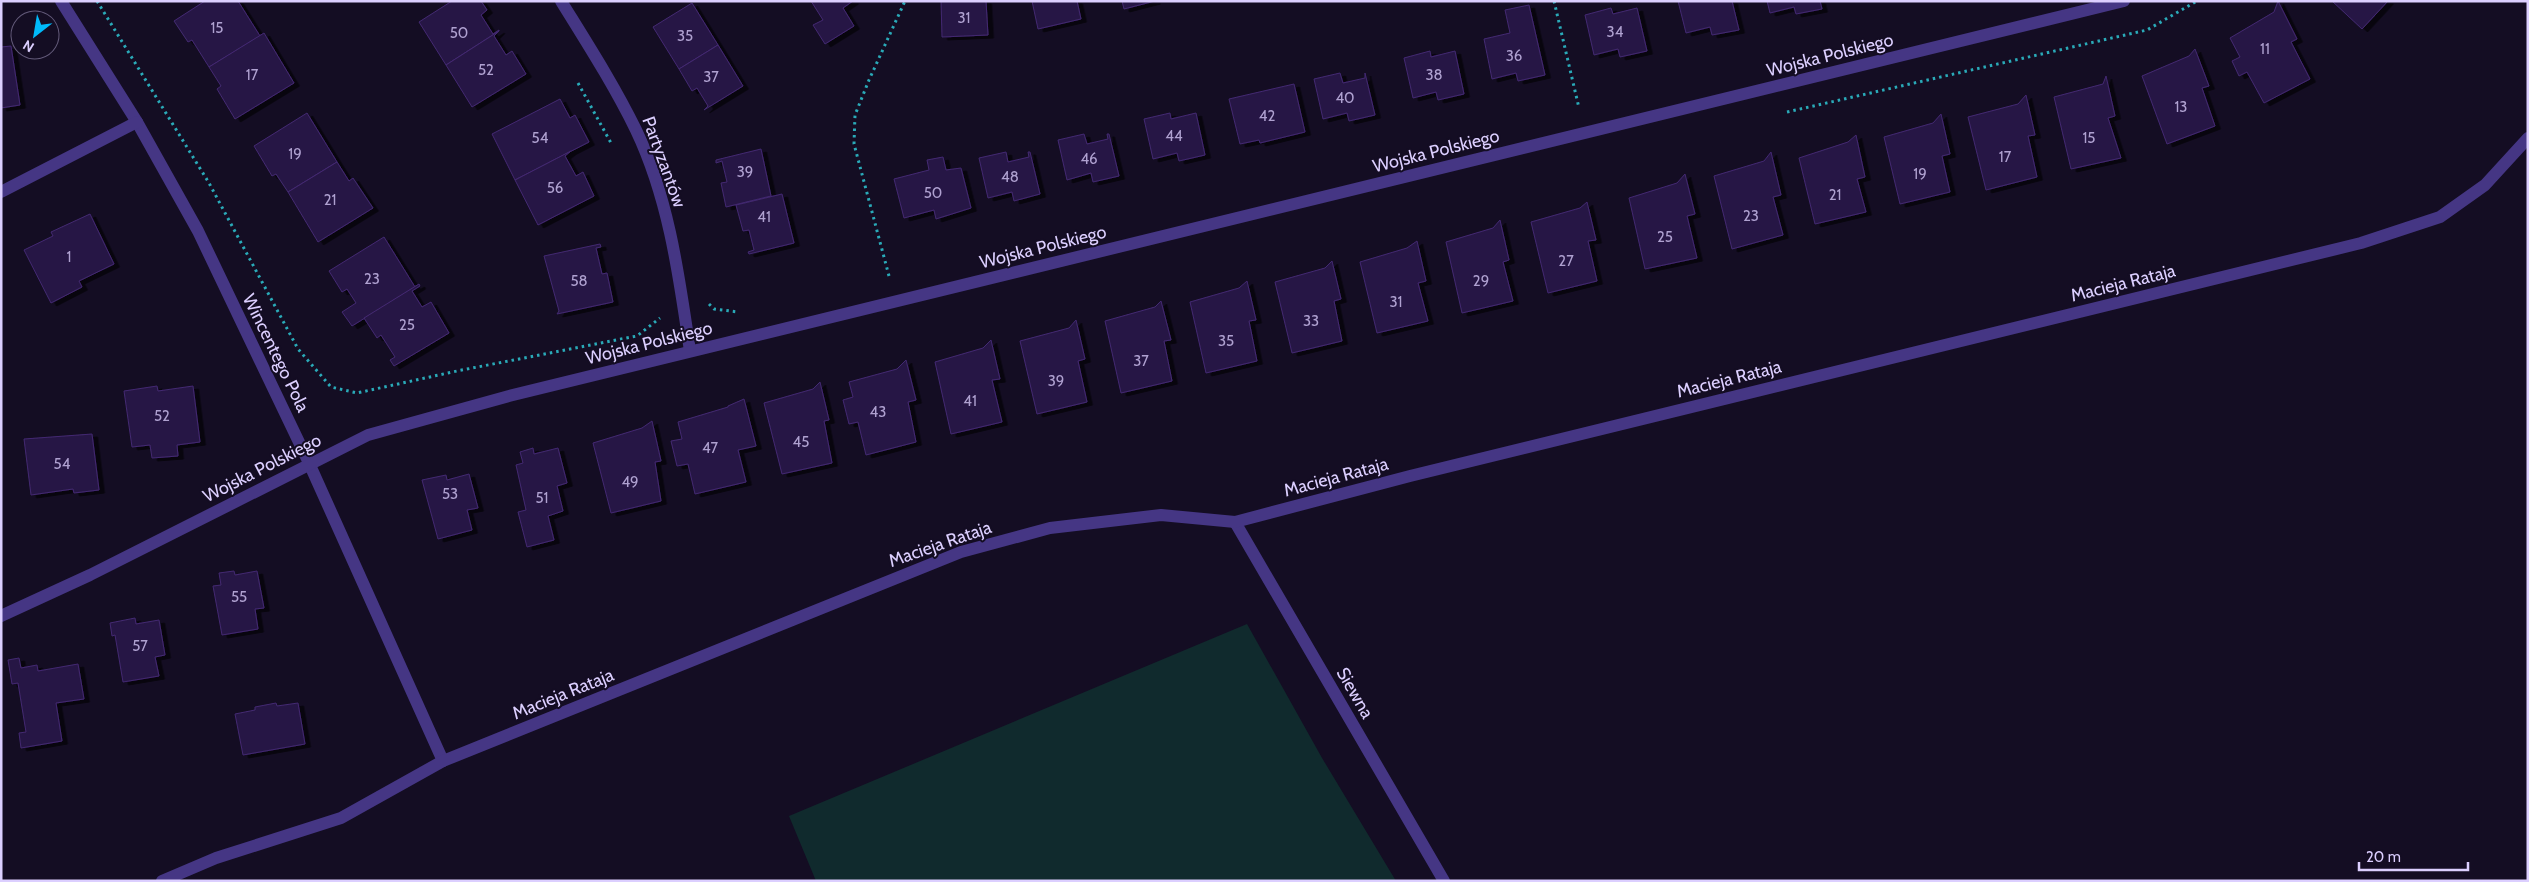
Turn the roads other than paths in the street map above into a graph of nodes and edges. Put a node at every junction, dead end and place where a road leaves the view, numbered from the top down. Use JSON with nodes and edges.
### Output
{"nodes":[{"id":1,"x":61,"y":1,"type":"edge"},
{"id":2,"x":561,"y":1,"type":"edge"},
{"id":3,"x":2124,"y":1,"type":"edge"},
{"id":4,"x":137,"y":122,"type":"junction"},
{"id":5,"x":2528,"y":138,"type":"edge"},
{"id":6,"x":1,"y":192,"type":"edge"},
{"id":7,"x":690,"y":351,"type":"junction"},
{"id":8,"x":309,"y":463,"type":"junction"},
{"id":9,"x":1235,"y":522,"type":"junction"},
{"id":10,"x":1,"y":616,"type":"edge"},
{"id":11,"x":443,"y":761,"type":"junction"},
{"id":12,"x":162,"y":881,"type":"edge"},
{"id":13,"x":1444,"y":881,"type":"edge"}],
"edges":[{"from":1,"to":4,"type":"street","name":"Wincentego Pola"},
{"from":2,"to":7,"type":"street","name":"Partyzantów"},
{"from":3,"to":7,"type":"street","name":"Wojska Polskiego"},
{"from":4,"to":6,"type":"street"},
{"from":4,"to":8,"type":"street","name":"Wincentego Pola"},
{"from":5,"to":9,"type":"street","name":"Macieja Rataja"},
{"from":7,"to":8,"type":"street","name":"Wojska Polskiego"},
{"from":8,"to":10,"type":"street","name":"Wojska Polskiego"},
{"from":8,"to":11,"type":"street","name":"Wincentego Pola"},
{"from":9,"to":11,"type":"street","name":"Macieja Rataja"},
{"from":9,"to":13,"type":"street","name":"Siewna"},
{"from":11,"to":12,"type":"street","name":"Macieja Rataja"}]}
